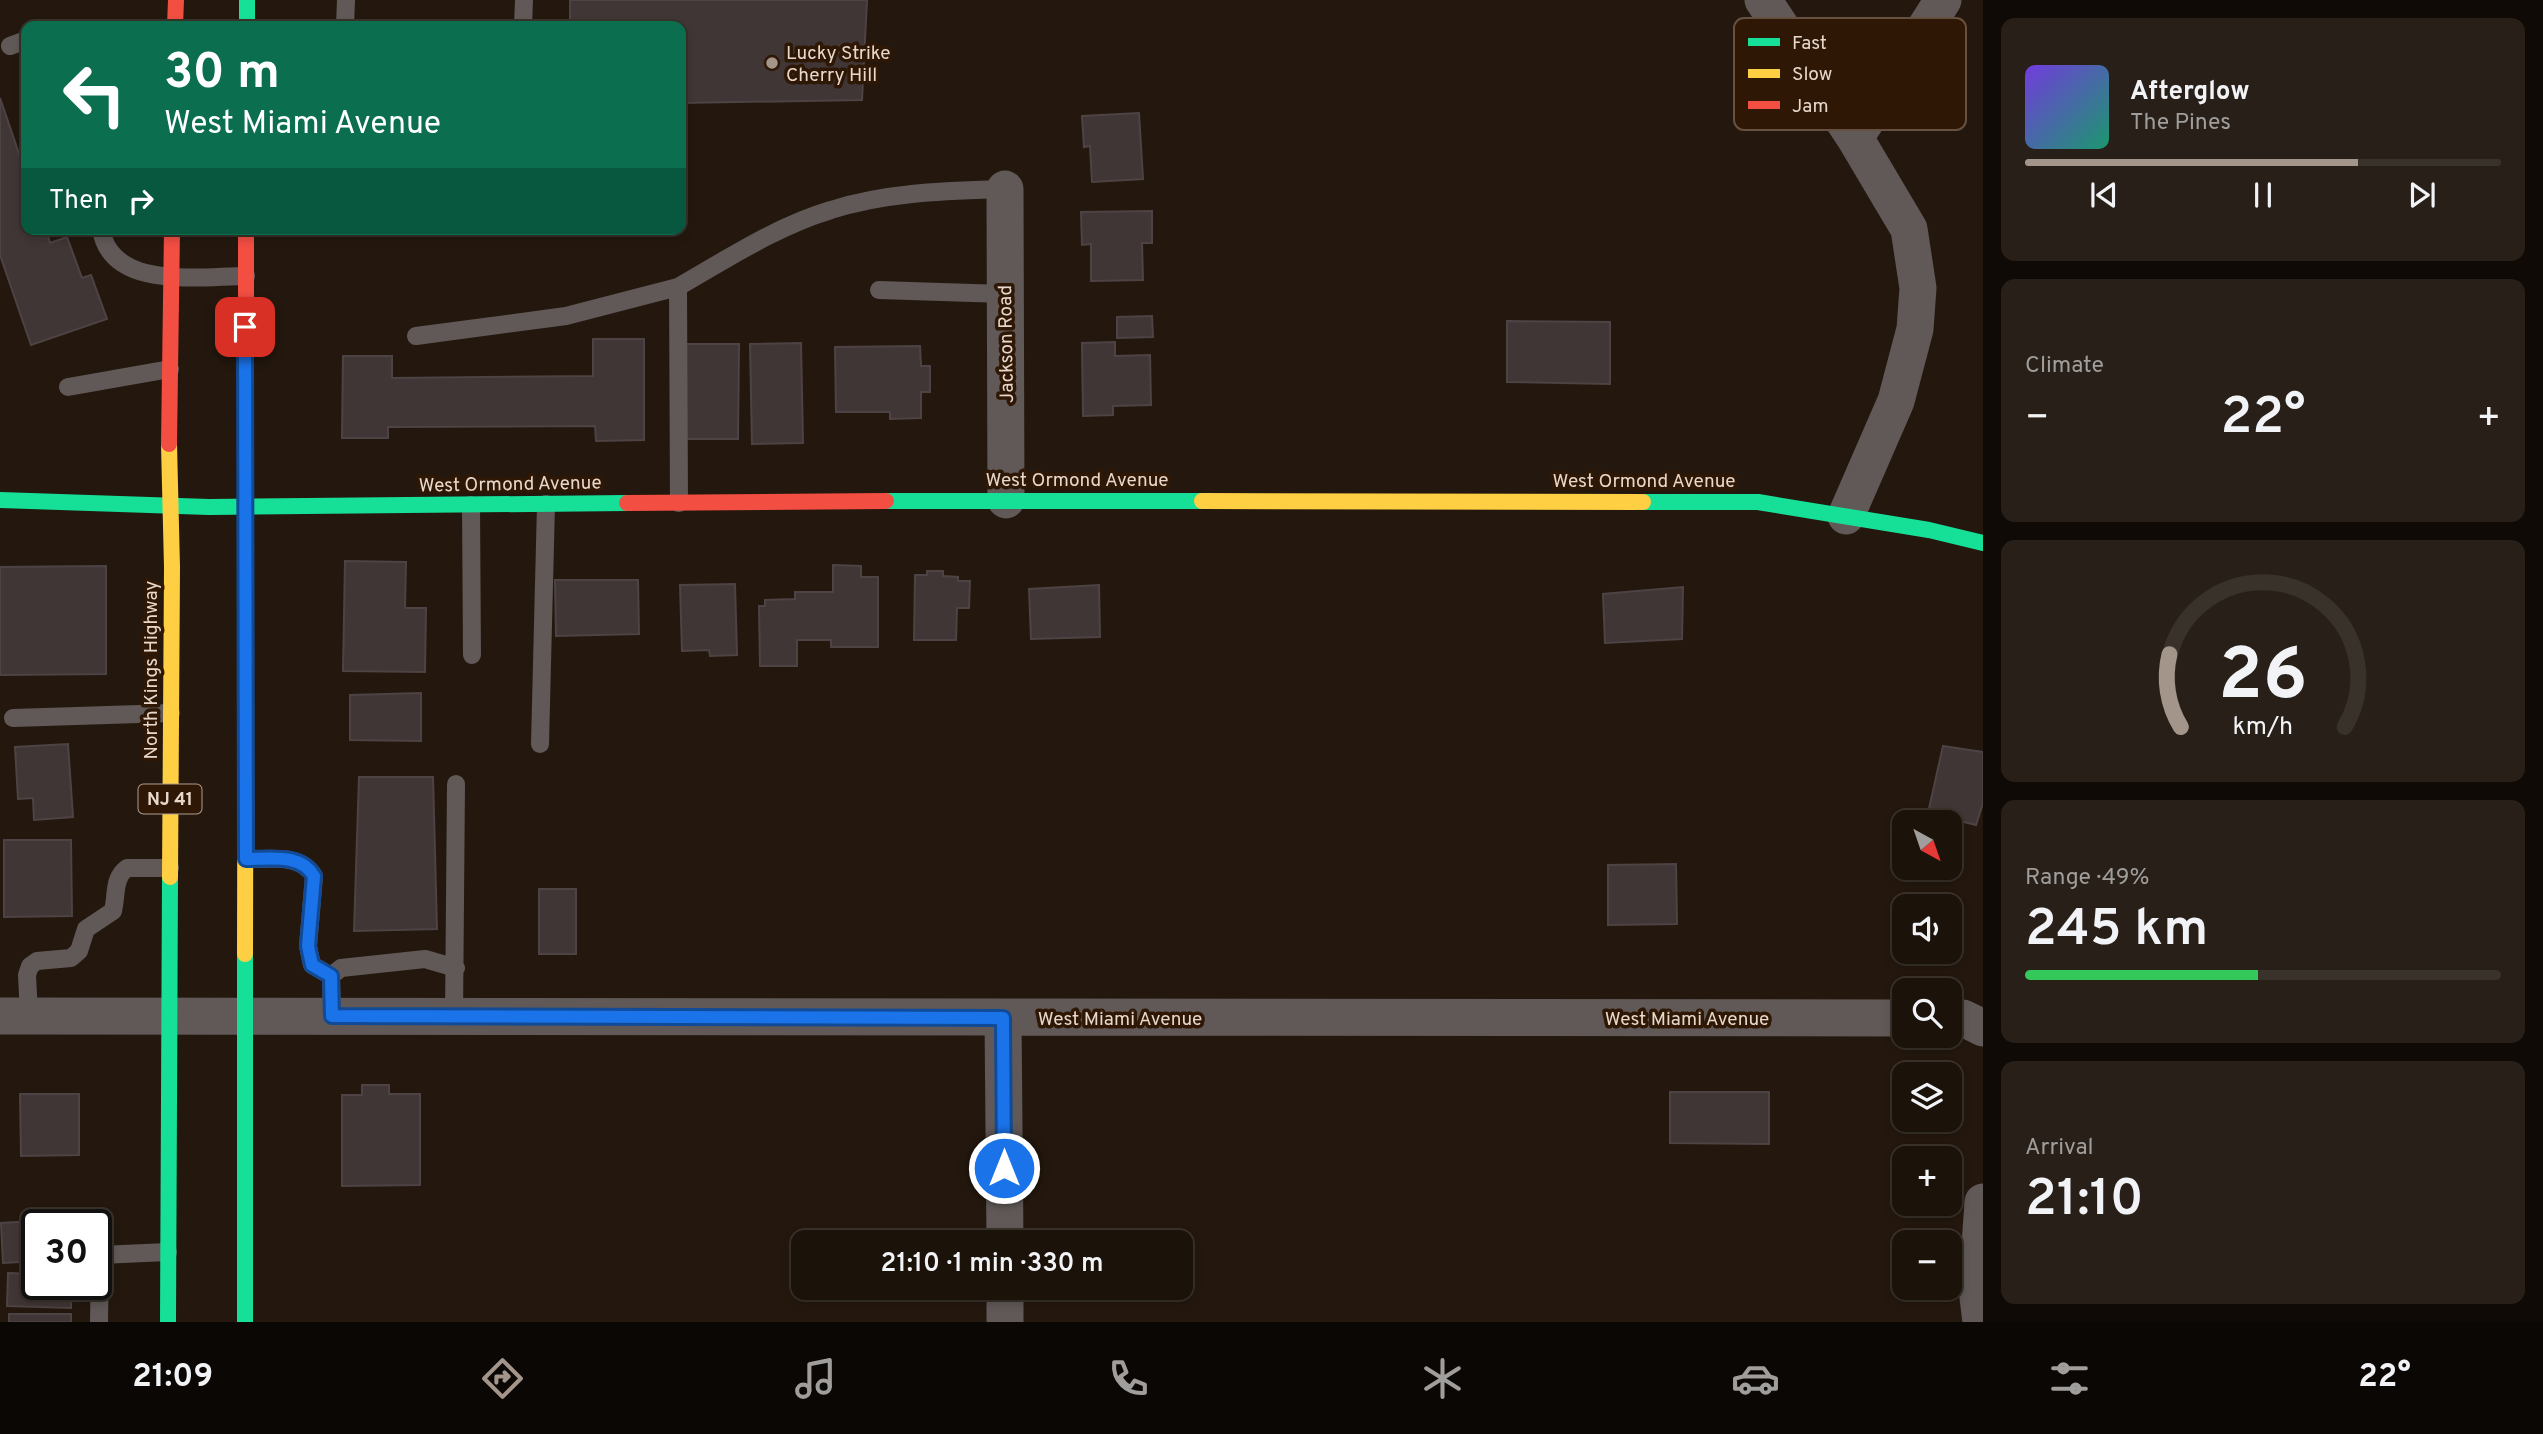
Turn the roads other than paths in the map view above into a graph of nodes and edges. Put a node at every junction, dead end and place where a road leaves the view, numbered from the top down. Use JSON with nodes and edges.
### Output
{"nodes":[{"id":1,"x":176,"y":0,"type":"edge"},
{"id":2,"x":247,"y":0,"type":"edge"},
{"id":3,"x":346,"y":0,"type":"edge"},
{"id":4,"x":524,"y":0,"type":"edge"},
{"id":5,"x":1763,"y":0,"type":"edge"},
{"id":6,"x":1943,"y":0,"type":"edge"},
{"id":7,"x":1775,"y":18,"type":"edge"},
{"id":8,"x":1932,"y":18,"type":"edge"},
{"id":9,"x":175,"y":21,"type":"edge"},
{"id":10,"x":247,"y":21,"type":"edge"},
{"id":11,"x":345,"y":21,"type":"edge"},
{"id":12,"x":523,"y":21,"type":"edge"},
{"id":13,"x":1850,"y":130,"type":"edge"},
{"id":14,"x":1860,"y":130,"type":"edge"},
{"id":15,"x":1855,"y":138,"type":"junction"},
{"id":16,"x":1005,"y":189,"type":"joint"},
{"id":17,"x":102,"y":235,"type":"edge"},
{"id":18,"x":172,"y":235,"type":"edge"},
{"id":19,"x":246,"y":235,"type":"edge"},
{"id":20,"x":246,"y":276,"type":"junction"},
{"id":21,"x":171,"y":277,"type":"junction"},
{"id":22,"x":678,"y":287,"type":"junction"},
{"id":23,"x":879,"y":290,"type":"dead end"},
{"id":24,"x":1004,"y":294,"type":"junction"},
{"id":25,"x":416,"y":335,"type":"dead end"},
{"id":26,"x":170,"y":369,"type":"junction"},
{"id":27,"x":68,"y":387,"type":"dead end"},
{"id":28,"x":0,"y":500,"type":"edge"},
{"id":29,"x":1006,"y":500,"type":"junction"},
{"id":30,"x":679,"y":503,"type":"junction"},
{"id":31,"x":168,"y":504,"type":"junction"},
{"id":32,"x":546,"y":504,"type":"junction"},
{"id":33,"x":471,"y":505,"type":"junction"},
{"id":34,"x":245,"y":507,"type":"junction"},
{"id":35,"x":1846,"y":516,"type":"junction"},
{"id":36,"x":1983,"y":543,"type":"edge"},
{"id":37,"x":472,"y":655,"type":"dead end"},
{"id":38,"x":171,"y":713,"type":"junction"},
{"id":39,"x":13,"y":718,"type":"dead end"},
{"id":40,"x":540,"y":744,"type":"dead end"},
{"id":41,"x":456,"y":784,"type":"dead end"},
{"id":42,"x":246,"y":859,"type":"junction"},
{"id":43,"x":170,"y":868,"type":"junction"},
{"id":44,"x":456,"y":968,"type":"junction"},
{"id":45,"x":331,"y":976,"type":"junction"},
{"id":46,"x":14,"y":1016,"type":"edge"},
{"id":47,"x":168,"y":1016,"type":"junction"},
{"id":48,"x":246,"y":1016,"type":"junction"},
{"id":49,"x":332,"y":1016,"type":"junction"},
{"id":50,"x":454,"y":1017,"type":"junction"},
{"id":51,"x":1962,"y":1017,"type":"edge"},
{"id":52,"x":1003,"y":1018,"type":"junction"},
{"id":53,"x":1892,"y":1018,"type":"edge"},
{"id":54,"x":1983,"y":1028,"type":"edge"},
{"id":55,"x":1983,"y":1202,"type":"edge"},
{"id":56,"x":1005,"y":1230,"type":"edge"},
{"id":57,"x":169,"y":1252,"type":"junction"},
{"id":58,"x":1005,"y":1300,"type":"edge"},
{"id":59,"x":99,"y":1322,"type":"edge"},
{"id":60,"x":168,"y":1322,"type":"edge"},
{"id":61,"x":245,"y":1322,"type":"edge"},
{"id":62,"x":1005,"y":1322,"type":"edge"},
{"id":63,"x":1981,"y":1322,"type":"edge"}],
"edges":[{"from":1,"to":9,"type":"main road"},
{"from":2,"to":10,"type":"main road"},
{"from":3,"to":11,"type":"lane"},
{"from":4,"to":12,"type":"lane"},
{"from":5,"to":7,"type":"street"},
{"from":6,"to":8,"type":"street"},
{"from":13,"to":15,"type":"street"},
{"from":14,"to":15,"type":"street"},
{"from":15,"to":35,"type":"street"},
{"from":16,"to":22,"type":"lane"},
{"from":16,"to":24,"type":"street","name":"Jackson Road"},
{"from":17,"to":21,"type":"lane"},
{"from":18,"to":21,"type":"main road","name":"North Kings Highway","number":"NJ 41"},
{"from":19,"to":20,"type":"main road"},
{"from":20,"to":21,"type":"lane"},
{"from":20,"to":34,"type":"main road"},
{"from":21,"to":26,"type":"main road","name":"North Kings Highway","number":"NJ 41"},
{"from":22,"to":25,"type":"lane"},
{"from":22,"to":30,"type":"lane"},
{"from":23,"to":24,"type":"lane"},
{"from":24,"to":29,"type":"street","name":"Jackson Road"},
{"from":26,"to":27,"type":"lane"},
{"from":26,"to":31,"type":"main road","name":"North Kings Highway","number":"NJ 41"},
{"from":28,"to":31,"type":"main road","name":"West Ormond Avenue"},
{"from":29,"to":30,"type":"main road","name":"West Ormond Avenue"},
{"from":29,"to":35,"type":"main road","name":"West Ormond Avenue"},
{"from":30,"to":32,"type":"main road","name":"West Ormond Avenue"},
{"from":31,"to":34,"type":"main road","name":"West Ormond Avenue"},
{"from":31,"to":38,"type":"main road","name":"North Kings Highway","number":"NJ 41"},
{"from":32,"to":33,"type":"main road","name":"West Ormond Avenue"},
{"from":32,"to":40,"type":"lane"},
{"from":33,"to":34,"type":"main road","name":"West Ormond Avenue"},
{"from":33,"to":37,"type":"lane"},
{"from":34,"to":42,"type":"main road"},
{"from":35,"to":36,"type":"main road","name":"West Ormond Avenue"},
{"from":38,"to":39,"type":"lane"},
{"from":38,"to":43,"type":"main road","name":"North Kings Highway","number":"NJ 41"},
{"from":41,"to":44,"type":"lane"},
{"from":42,"to":45,"type":"lane"},
{"from":42,"to":48,"type":"main road"},
{"from":43,"to":46,"type":"lane"},
{"from":43,"to":47,"type":"main road","name":"North Kings Highway","number":"NJ 41"},
{"from":44,"to":45,"type":"lane"},
{"from":44,"to":50,"type":"lane"},
{"from":45,"to":49,"type":"lane"},
{"from":46,"to":47,"type":"street","name":"West Miami Avenue"},
{"from":47,"to":48,"type":"street","name":"West Miami Avenue"},
{"from":47,"to":57,"type":"main road","name":"North Kings Highway","number":"NJ 41"},
{"from":48,"to":49,"type":"street","name":"West Miami Avenue"},
{"from":48,"to":61,"type":"main road"},
{"from":49,"to":50,"type":"street","name":"West Miami Avenue"},
{"from":50,"to":52,"type":"street","name":"West Miami Avenue"},
{"from":51,"to":54,"type":"street"},
{"from":52,"to":53,"type":"street","name":"West Miami Avenue"},
{"from":52,"to":56,"type":"street"},
{"from":55,"to":63,"type":"street"},
{"from":57,"to":59,"type":"lane"},
{"from":57,"to":60,"type":"main road","name":"North Kings Highway","number":"NJ 41"},
{"from":58,"to":62,"type":"street"}]}
